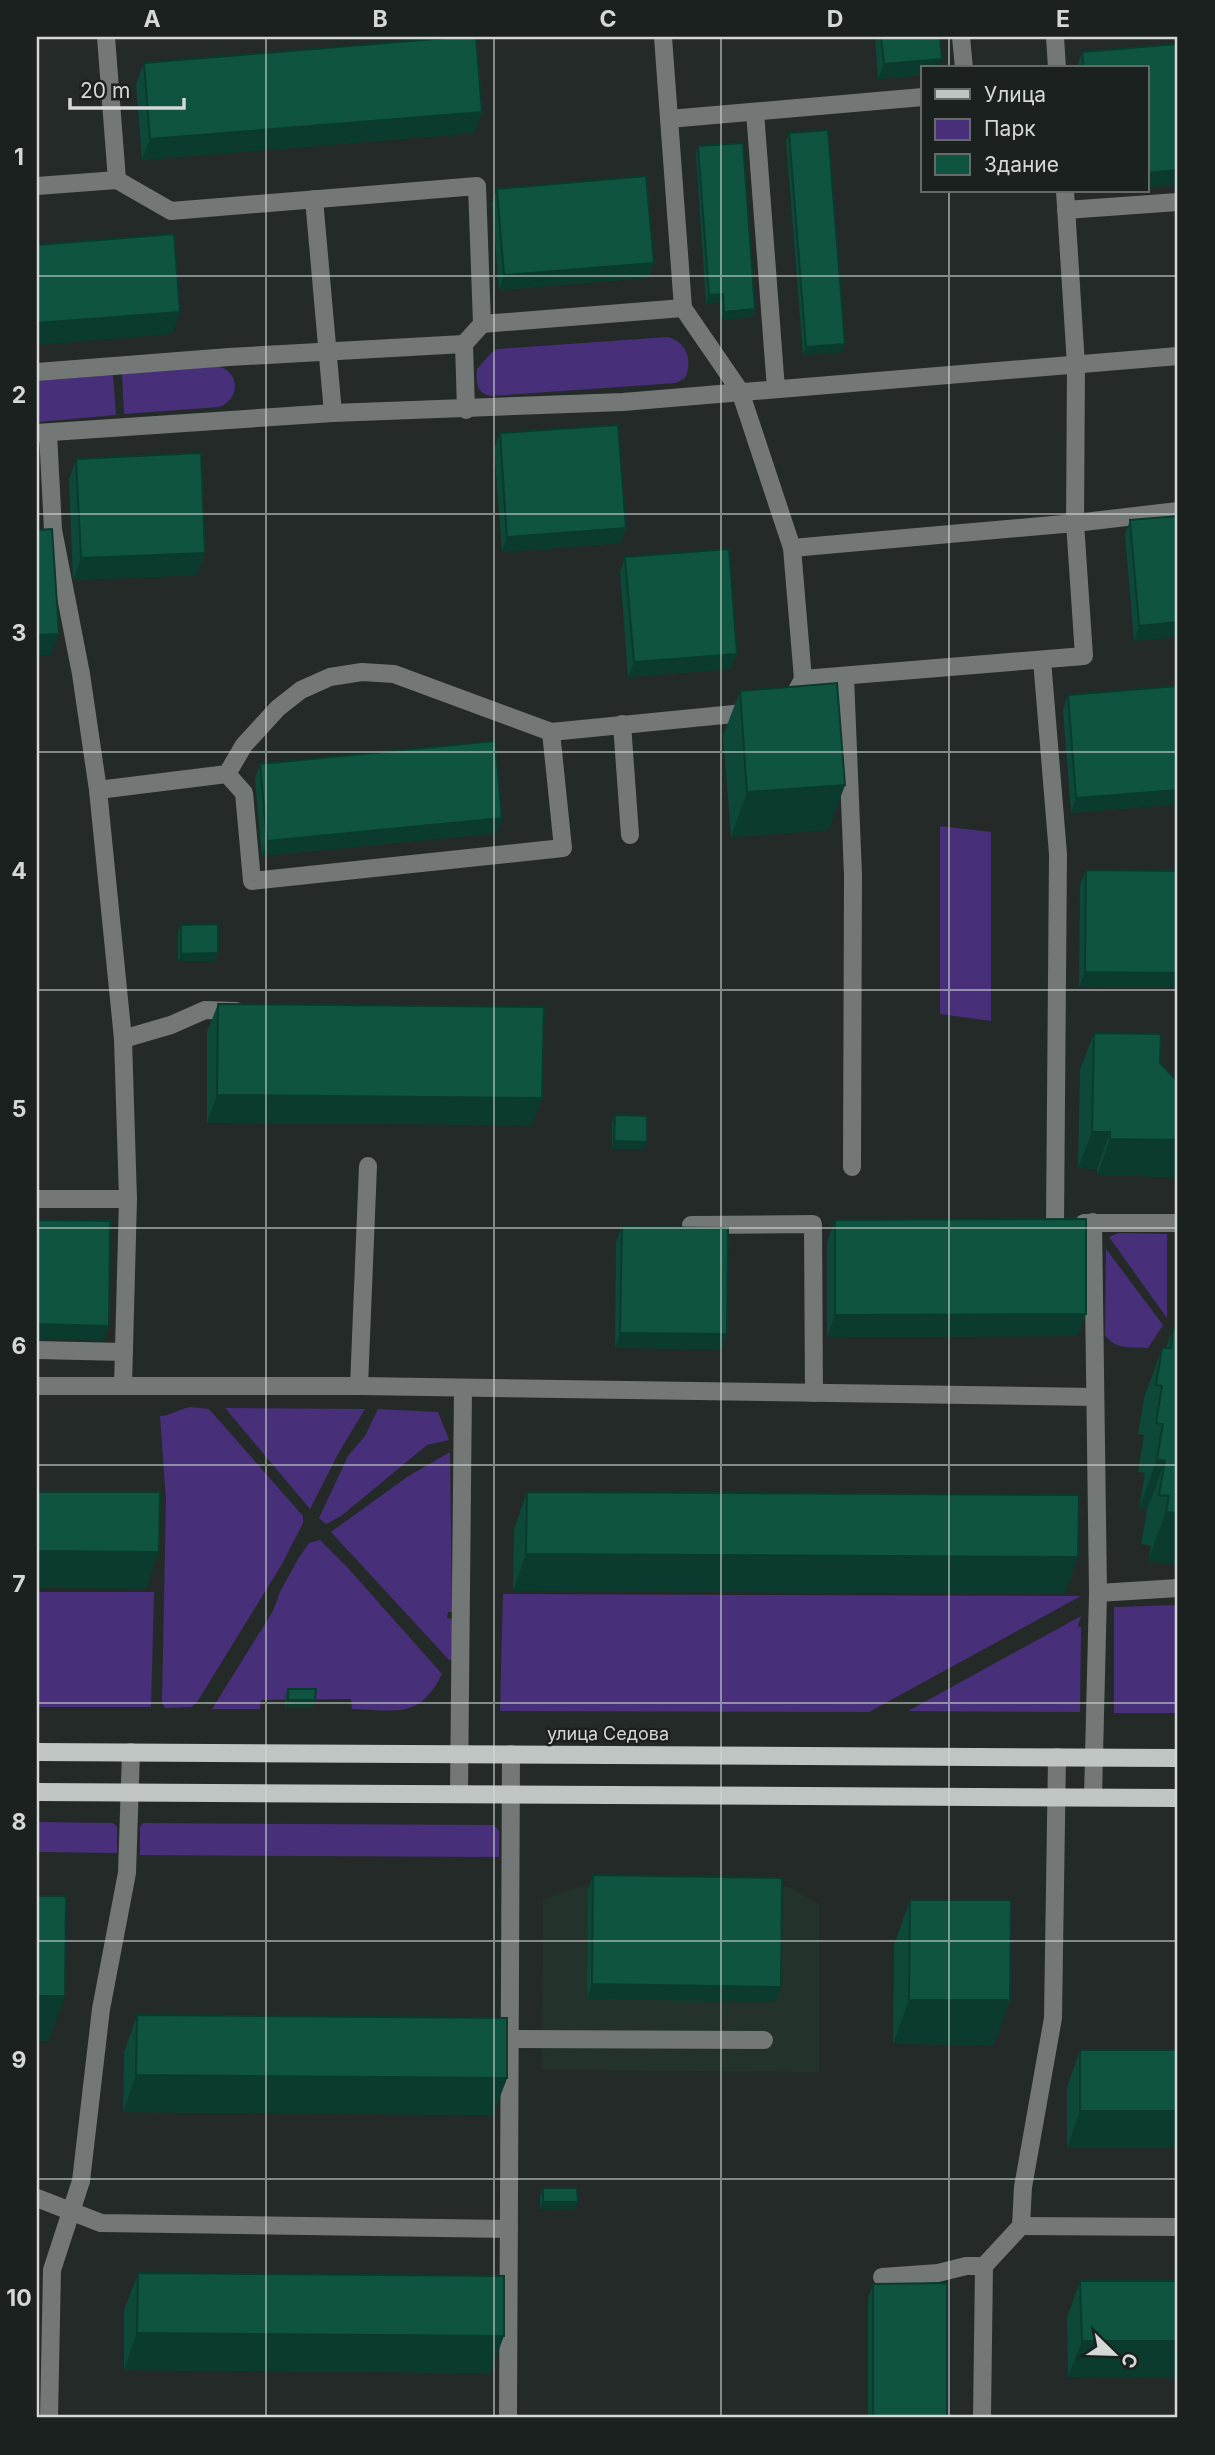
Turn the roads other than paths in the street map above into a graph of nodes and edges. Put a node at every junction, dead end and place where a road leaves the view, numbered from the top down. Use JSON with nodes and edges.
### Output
{"nodes":[{"id":1,"x":106,"y":37,"type":"edge"},
{"id":2,"x":663,"y":37,"type":"edge"},
{"id":3,"x":961,"y":37,"type":"edge"},
{"id":4,"x":1055,"y":37,"type":"edge"},
{"id":5,"x":964,"y":66,"type":"edge"},
{"id":6,"x":1057,"y":66,"type":"edge"},
{"id":7,"x":921,"y":97,"type":"edge"},
{"id":8,"x":755,"y":112,"type":"junction"},
{"id":9,"x":669,"y":119,"type":"junction"},
{"id":10,"x":117,"y":180,"type":"junction"},
{"id":11,"x":37,"y":186,"type":"edge"},
{"id":12,"x":1065,"y":192,"type":"edge"},
{"id":13,"x":314,"y":199,"type":"junction"},
{"id":14,"x":1178,"y":202,"type":"edge"},
{"id":15,"x":1066,"y":210,"type":"junction"},
{"id":16,"x":683,"y":308,"type":"junction"},
{"id":17,"x":482,"y":324,"type":"junction"},
{"id":18,"x":464,"y":344,"type":"junction"},
{"id":19,"x":329,"y":352,"type":"junction"},
{"id":20,"x":1178,"y":356,"type":"edge"},
{"id":21,"x":1076,"y":365,"type":"junction"},
{"id":22,"x":37,"y":372,"type":"edge"},
{"id":23,"x":776,"y":389,"type":"junction"},
{"id":24,"x":740,"y":391,"type":"junction"},
{"id":25,"x":466,"y":410,"type":"junction"},
{"id":26,"x":333,"y":413,"type":"junction"},
{"id":27,"x":42,"y":433,"type":"edge"},
{"id":28,"x":1178,"y":511,"type":"edge"},
{"id":29,"x":1075,"y":523,"type":"junction"},
{"id":30,"x":45,"y":530,"type":"edge"},
{"id":31,"x":793,"y":548,"type":"junction"},
{"id":32,"x":1042,"y":660,"type":"junction"},
{"id":33,"x":845,"y":676,"type":"junction"},
{"id":34,"x":803,"y":679,"type":"junction"},
{"id":35,"x":622,"y":724,"type":"junction"},
{"id":36,"x":551,"y":732,"type":"junction"},
{"id":37,"x":227,"y":774,"type":"junction"},
{"id":38,"x":98,"y":790,"type":"junction"},
{"id":39,"x":631,"y":835,"type":"dead end"},
{"id":40,"x":259,"y":1012,"type":"edge"},
{"id":41,"x":122,"y":1040,"type":"junction"},
{"id":42,"x":368,"y":1166,"type":"dead end"},
{"id":43,"x":852,"y":1167,"type":"dead end"},
{"id":44,"x":37,"y":1199,"type":"edge"},
{"id":45,"x":128,"y":1199,"type":"junction"},
{"id":46,"x":1093,"y":1222,"type":"junction"},
{"id":47,"x":1178,"y":1223,"type":"edge"},
{"id":48,"x":691,"y":1225,"type":"edge"},
{"id":49,"x":37,"y":1350,"type":"edge"},
{"id":50,"x":124,"y":1352,"type":"junction"},
{"id":51,"x":37,"y":1386,"type":"edge"},
{"id":52,"x":123,"y":1386,"type":"junction"},
{"id":53,"x":359,"y":1386,"type":"junction"},
{"id":54,"x":463,"y":1388,"type":"junction"},
{"id":55,"x":814,"y":1393,"type":"junction"},
{"id":56,"x":1095,"y":1397,"type":"junction"},
{"id":57,"x":1178,"y":1588,"type":"edge"},
{"id":58,"x":1098,"y":1592,"type":"junction"},
{"id":59,"x":37,"y":1752,"type":"edge"},
{"id":60,"x":131,"y":1752,"type":"junction"},
{"id":61,"x":459,"y":1753,"type":"junction"},
{"id":62,"x":511,"y":1754,"type":"junction"},
{"id":63,"x":1057,"y":1757,"type":"junction"},
{"id":64,"x":1093,"y":1757,"type":"junction"},
{"id":65,"x":1178,"y":1758,"type":"edge"},
{"id":66,"x":37,"y":1792,"type":"edge"},
{"id":67,"x":131,"y":1793,"type":"junction"},
{"id":68,"x":459,"y":1793,"type":"junction"},
{"id":69,"x":510,"y":1794,"type":"junction"},
{"id":70,"x":1055,"y":1797,"type":"junction"},
{"id":71,"x":1093,"y":1797,"type":"junction"},
{"id":72,"x":1178,"y":1798,"type":"edge"},
{"id":73,"x":511,"y":2039,"type":"junction"},
{"id":74,"x":764,"y":2040,"type":"dead end"},
{"id":75,"x":37,"y":2198,"type":"edge"},
{"id":76,"x":71,"y":2211,"type":"junction"},
{"id":77,"x":1021,"y":2226,"type":"junction"},
{"id":78,"x":1178,"y":2227,"type":"edge"},
{"id":79,"x":509,"y":2229,"type":"junction"},
{"id":80,"x":984,"y":2266,"type":"junction"},
{"id":81,"x":882,"y":2277,"type":"dead end"},
{"id":82,"x":49,"y":2418,"type":"edge"},
{"id":83,"x":508,"y":2418,"type":"edge"},
{"id":84,"x":982,"y":2418,"type":"edge"}],
"edges":[{"from":1,"to":10,"type":"lane"},
{"from":2,"to":9,"type":"lane"},
{"from":3,"to":5,"type":"lane"},
{"from":4,"to":6,"type":"lane"},
{"from":7,"to":8,"type":"lane"},
{"from":8,"to":9,"type":"lane"},
{"from":8,"to":23,"type":"lane"},
{"from":9,"to":16,"type":"lane"},
{"from":10,"to":11,"type":"lane"},
{"from":10,"to":13,"type":"lane"},
{"from":12,"to":15,"type":"lane"},
{"from":13,"to":17,"type":"lane"},
{"from":13,"to":19,"type":"lane"},
{"from":14,"to":15,"type":"lane"},
{"from":15,"to":21,"type":"lane"},
{"from":16,"to":17,"type":"lane"},
{"from":16,"to":24,"type":"lane"},
{"from":17,"to":18,"type":"lane"},
{"from":18,"to":19,"type":"lane"},
{"from":18,"to":25,"type":"lane"},
{"from":19,"to":22,"type":"lane"},
{"from":19,"to":26,"type":"lane"},
{"from":20,"to":21,"type":"lane"},
{"from":21,"to":23,"type":"lane"},
{"from":21,"to":29,"type":"lane"},
{"from":23,"to":24,"type":"lane"},
{"from":24,"to":25,"type":"lane"},
{"from":24,"to":31,"type":"lane"},
{"from":25,"to":26,"type":"lane"},
{"from":26,"to":27,"type":"lane"},
{"from":27,"to":30,"type":"lane"},
{"from":28,"to":29,"type":"lane"},
{"from":29,"to":31,"type":"lane"},
{"from":29,"to":32,"type":"lane"},
{"from":30,"to":38,"type":"lane"},
{"from":31,"to":34,"type":"lane"},
{"from":32,"to":33,"type":"lane"},
{"from":32,"to":46,"type":"lane"},
{"from":33,"to":34,"type":"lane"},
{"from":33,"to":43,"type":"lane"},
{"from":34,"to":35,"type":"lane"},
{"from":35,"to":36,"type":"lane"},
{"from":35,"to":39,"type":"lane"},
{"from":36,"to":37,"type":"lane"},
{"from":36,"to":37,"type":"lane"},
{"from":37,"to":38,"type":"lane"},
{"from":38,"to":41,"type":"lane"},
{"from":40,"to":41,"type":"lane"},
{"from":41,"to":45,"type":"lane"},
{"from":42,"to":53,"type":"lane"},
{"from":44,"to":45,"type":"lane"},
{"from":45,"to":50,"type":"lane"},
{"from":46,"to":47,"type":"lane"},
{"from":46,"to":56,"type":"lane"},
{"from":48,"to":55,"type":"lane"},
{"from":49,"to":50,"type":"lane"},
{"from":50,"to":52,"type":"lane"},
{"from":51,"to":52,"type":"lane"},
{"from":52,"to":53,"type":"lane"},
{"from":53,"to":54,"type":"lane"},
{"from":54,"to":55,"type":"lane"},
{"from":54,"to":61,"type":"lane"},
{"from":55,"to":56,"type":"lane"},
{"from":56,"to":58,"type":"lane"},
{"from":57,"to":58,"type":"lane"},
{"from":58,"to":64,"type":"lane"},
{"from":59,"to":60,"type":"main road","name":"улица Седова"},
{"from":60,"to":61,"type":"main road","name":"улица Седова"},
{"from":60,"to":67,"type":"lane"},
{"from":61,"to":62,"type":"main road","name":"улица Седова"},
{"from":61,"to":68,"type":"lane"},
{"from":62,"to":63,"type":"main road","name":"улица Седова"},
{"from":62,"to":69,"type":"lane"},
{"from":63,"to":64,"type":"main road","name":"улица Седова"},
{"from":63,"to":70,"type":"lane"},
{"from":64,"to":65,"type":"main road","name":"улица Седова"},
{"from":64,"to":71,"type":"lane"},
{"from":66,"to":67,"type":"main road"},
{"from":67,"to":68,"type":"main road"},
{"from":67,"to":76,"type":"lane"},
{"from":68,"to":69,"type":"main road"},
{"from":69,"to":70,"type":"main road"},
{"from":69,"to":73,"type":"lane"},
{"from":70,"to":71,"type":"main road"},
{"from":70,"to":77,"type":"lane"},
{"from":71,"to":72,"type":"main road"},
{"from":73,"to":74,"type":"lane"},
{"from":73,"to":79,"type":"lane"},
{"from":75,"to":76,"type":"lane"},
{"from":76,"to":79,"type":"lane"},
{"from":76,"to":82,"type":"lane"},
{"from":77,"to":78,"type":"lane"},
{"from":77,"to":80,"type":"lane"},
{"from":79,"to":83,"type":"lane"},
{"from":80,"to":81,"type":"lane"},
{"from":80,"to":84,"type":"lane"}]}
